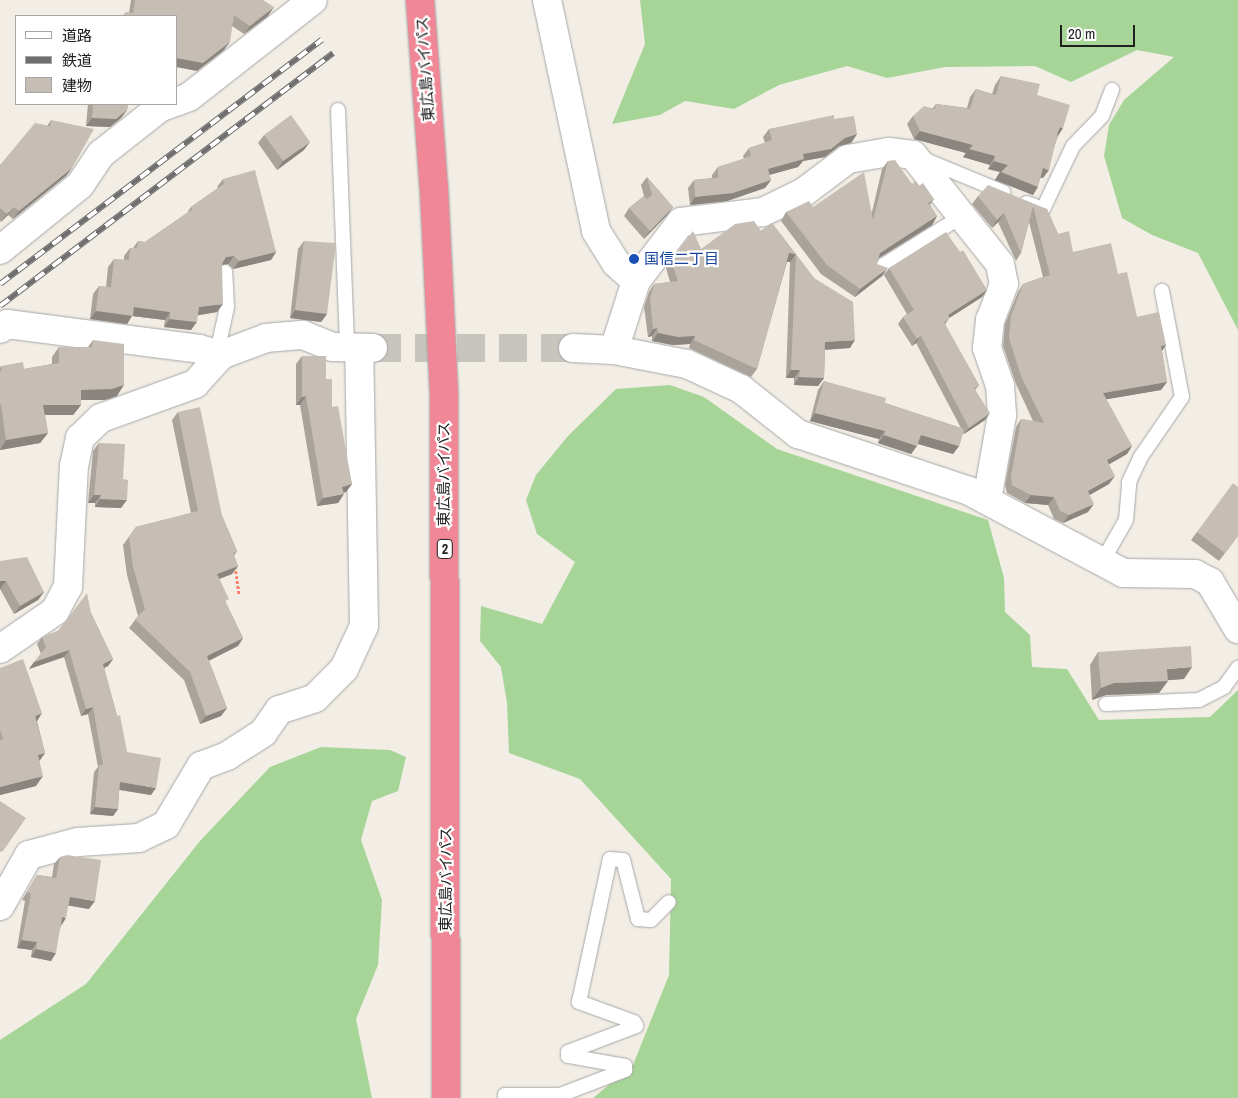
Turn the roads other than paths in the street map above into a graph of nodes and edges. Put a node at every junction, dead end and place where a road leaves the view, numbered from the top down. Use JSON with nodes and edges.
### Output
{"nodes":[{"id":1,"x":313,"y":0,"type":"edge"},
{"id":2,"x":420,"y":0,"type":"edge"},
{"id":3,"x":547,"y":0,"type":"edge"},
{"id":4,"x":1112,"y":90,"type":"dead end"},
{"id":5,"x":178,"y":101,"type":"edge"},
{"id":6,"x":167,"y":105,"type":"edge"},
{"id":7,"x":338,"y":110,"type":"dead end"},
{"id":8,"x":913,"y":155,"type":"junction"},
{"id":9,"x":962,"y":216,"type":"junction"},
{"id":10,"x":0,"y":250,"type":"edge"},
{"id":11,"x":879,"y":268,"type":"edge"},
{"id":12,"x":226,"y":272,"type":"edge"},
{"id":13,"x":636,"y":280,"type":"junction"},
{"id":14,"x":1162,"y":291,"type":"dead end"},
{"id":15,"x":0,"y":329,"type":"edge"},
{"id":16,"x":360,"y":348,"type":"junction"},
{"id":17,"x":573,"y":348,"type":"tunnel mouth"},
{"id":18,"x":614,"y":350,"type":"junction"},
{"id":19,"x":219,"y":354,"type":"junction"},
{"id":20,"x":987,"y":500,"type":"junction"},
{"id":21,"x":1102,"y":562,"type":"junction"},
{"id":22,"x":1238,"y":629,"type":"edge"},
{"id":23,"x":0,"y":649,"type":"edge"},
{"id":24,"x":1238,"y":668,"type":"edge"},
{"id":25,"x":1106,"y":704,"type":"edge"},
{"id":26,"x":669,"y":902,"type":"dead end"},
{"id":27,"x":0,"y":906,"type":"edge"},
{"id":28,"x":446,"y":1098,"type":"edge"},
{"id":29,"x":505,"y":1098,"type":"edge"}],
"edges":[{"from":1,"to":5,"type":"street"},
{"from":2,"to":28,"type":"highway","name":"東広島バイパス","number":"2"},
{"from":3,"to":13,"type":"street"},
{"from":4,"to":8,"type":"lane"},
{"from":6,"to":10,"type":"street"},
{"from":7,"to":16,"type":"lane"},
{"from":8,"to":9,"type":"street"},
{"from":8,"to":13,"type":"street"},
{"from":9,"to":11,"type":"lane"},
{"from":9,"to":20,"type":"street"},
{"from":12,"to":19,"type":"lane"},
{"from":13,"to":18,"type":"street"},
{"from":14,"to":21,"type":"lane"},
{"from":15,"to":19,"type":"street"},
{"from":16,"to":19,"type":"street"},
{"from":16,"to":27,"type":"street"},
{"from":17,"to":18,"type":"street"},
{"from":18,"to":20,"type":"street"},
{"from":19,"to":23,"type":"street"},
{"from":20,"to":21,"type":"street"},
{"from":21,"to":22,"type":"street"},
{"from":24,"to":25,"type":"lane"},
{"from":26,"to":29,"type":"lane"}]}
